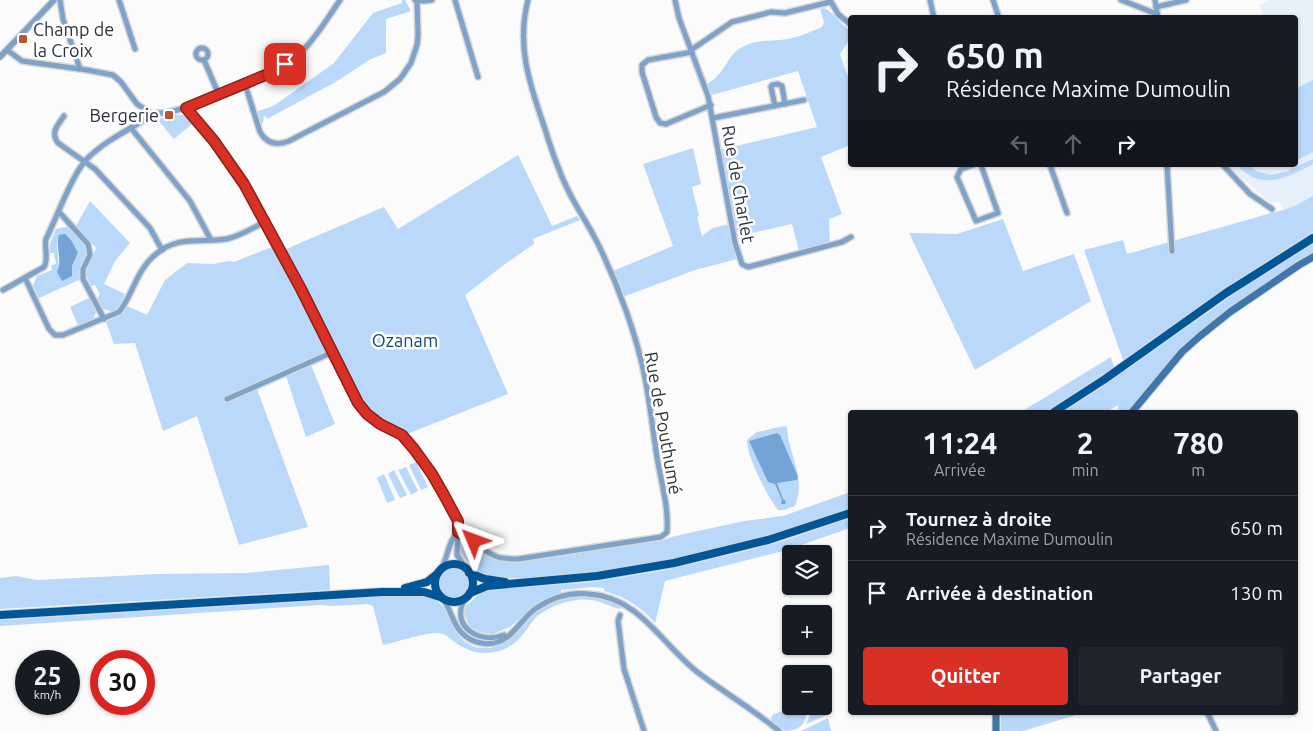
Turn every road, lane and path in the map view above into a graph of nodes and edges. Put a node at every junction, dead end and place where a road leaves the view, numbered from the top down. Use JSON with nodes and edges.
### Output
{"nodes":[{"id":1,"x":54,"y":0,"type":"edge"},
{"id":2,"x":60,"y":0,"type":"edge"},
{"id":3,"x":118,"y":0,"type":"edge"},
{"id":4,"x":340,"y":0,"type":"edge"},
{"id":5,"x":416,"y":0,"type":"edge"},
{"id":6,"x":432,"y":0,"type":"edge"},
{"id":7,"x":455,"y":0,"type":"edge"},
{"id":8,"x":528,"y":0,"type":"edge"},
{"id":9,"x":675,"y":0,"type":"edge"},
{"id":10,"x":930,"y":0,"type":"edge"},
{"id":11,"x":993,"y":0,"type":"edge"},
{"id":12,"x":1121,"y":0,"type":"edge"},
{"id":13,"x":1155,"y":0,"type":"edge"},
{"id":14,"x":1186,"y":0,"type":"edge"},
{"id":15,"x":830,"y":1,"type":"edge"},
{"id":16,"x":1156,"y":8,"type":"junction"},
{"id":17,"x":933,"y":15,"type":"edge"},
{"id":18,"x":998,"y":15,"type":"edge"},
{"id":19,"x":1156,"y":15,"type":"edge"},
{"id":20,"x":1158,"y":15,"type":"edge"},
{"id":21,"x":848,"y":22,"type":"edge"},
{"id":22,"x":135,"y":49,"type":"dead end"},
{"id":23,"x":7,"y":50,"type":"junction"},
{"id":24,"x":692,"y":51,"type":"junction"},
{"id":25,"x":0,"y":57,"type":"edge"},
{"id":26,"x":204,"y":60,"type":"dead end"},
{"id":27,"x":80,"y":69,"type":"junction"},
{"id":28,"x":478,"y":77,"type":"dead end"},
{"id":29,"x":245,"y":84,"type":"junction"},
{"id":30,"x":219,"y":95,"type":"junction"},
{"id":31,"x":804,"y":100,"type":"dead end"},
{"id":32,"x":785,"y":104,"type":"junction"},
{"id":33,"x":711,"y":105,"type":"junction"},
{"id":34,"x":775,"y":106,"type":"junction"},
{"id":35,"x":186,"y":108,"type":"junction"},
{"id":36,"x":150,"y":114,"type":"junction"},
{"id":37,"x":64,"y":116,"type":"dead end"},
{"id":38,"x":713,"y":118,"type":"junction"},
{"id":39,"x":131,"y":128,"type":"junction"},
{"id":40,"x":84,"y":162,"type":"junction"},
{"id":41,"x":967,"y":167,"type":"edge"},
{"id":42,"x":983,"y":167,"type":"edge"},
{"id":43,"x":1051,"y":167,"type":"edge"},
{"id":44,"x":1167,"y":167,"type":"edge"},
{"id":45,"x":1225,"y":167,"type":"edge"},
{"id":46,"x":1272,"y":209,"type":"dead end"},
{"id":47,"x":59,"y":212,"type":"junction"},
{"id":48,"x":1067,"y":214,"type":"dead end"},
{"id":49,"x":265,"y":222,"type":"junction"},
{"id":50,"x":851,"y":237,"type":"dead end"},
{"id":51,"x":1313,"y":238,"type":"edge"},
{"id":52,"x":210,"y":240,"type":"junction"},
{"id":53,"x":162,"y":250,"type":"junction"},
{"id":54,"x":1172,"y":251,"type":"dead end"},
{"id":55,"x":1313,"y":258,"type":"edge"},
{"id":56,"x":25,"y":278,"type":"junction"},
{"id":57,"x":3,"y":290,"type":"dead end"},
{"id":58,"x":104,"y":319,"type":"junction"},
{"id":59,"x":333,"y":352,"type":"junction"},
{"id":60,"x":227,"y":399,"type":"dead end"},
{"id":61,"x":1057,"y":410,"type":"edge"},
{"id":62,"x":1134,"y":410,"type":"edge"},
{"id":63,"x":848,"y":514,"type":"edge"},
{"id":64,"x":458,"y":532,"type":"junction"},
{"id":65,"x":440,"y":571,"type":"junction"},
{"id":66,"x":467,"y":571,"type":"junction"},
{"id":67,"x":514,"y":584,"type":"junction"},
{"id":68,"x":382,"y":592,"type":"junction"},
{"id":69,"x":467,"y":596,"type":"junction"},
{"id":70,"x":442,"y":598,"type":"junction"},
{"id":71,"x":0,"y":614,"type":"edge"},
{"id":72,"x":620,"y":615,"type":"dead end"},
{"id":73,"x":511,"y":632,"type":"junction"},
{"id":74,"x":996,"y":715,"type":"edge"},
{"id":75,"x":1208,"y":715,"type":"edge"},
{"id":76,"x":644,"y":731,"type":"edge"},
{"id":77,"x":779,"y":731,"type":"edge"},
{"id":78,"x":996,"y":731,"type":"edge"},
{"id":79,"x":1216,"y":731,"type":"edge"}],
"edges":[{"from":1,"to":23,"type":"street"},
{"from":2,"to":27,"type":"street"},
{"from":3,"to":22,"type":"street"},
{"from":4,"to":29,"type":"street"},
{"from":5,"to":6,"type":"street"},
{"from":5,"to":29,"type":"street"},
{"from":7,"to":28,"type":"street"},
{"from":8,"to":64,"type":"street","name":"Rue de Pouthumé"},
{"from":9,"to":24,"type":"street","name":"Rue de Charlet"},
{"from":10,"to":17,"type":"street"},
{"from":11,"to":18,"type":"street"},
{"from":12,"to":19,"type":"street"},
{"from":13,"to":16,"type":"street"},
{"from":14,"to":16,"type":"street"},
{"from":15,"to":21,"type":"street"},
{"from":15,"to":24,"type":"street"},
{"from":16,"to":20,"type":"street"},
{"from":23,"to":25,"type":"street"},
{"from":23,"to":27,"type":"street"},
{"from":24,"to":33,"type":"street","name":"Rue de Charlet"},
{"from":24,"to":33,"type":"street"},
{"from":26,"to":30,"type":"street"},
{"from":27,"to":36,"type":"street"},
{"from":29,"to":30,"type":"street"},
{"from":30,"to":35,"type":"street"},
{"from":31,"to":32,"type":"street"},
{"from":32,"to":34,"type":"street"},
{"from":32,"to":34,"type":"street"},
{"from":33,"to":38,"type":"street","name":"Rue de Charlet"},
{"from":34,"to":38,"type":"street"},
{"from":35,"to":36,"type":"street"},
{"from":35,"to":49,"type":"street"},
{"from":36,"to":39,"type":"street"},
{"from":37,"to":40,"type":"street"},
{"from":38,"to":50,"type":"street","name":"Rue de Charlet"},
{"from":39,"to":40,"type":"street"},
{"from":39,"to":52,"type":"street"},
{"from":40,"to":47,"type":"street"},
{"from":40,"to":53,"type":"street"},
{"from":41,"to":42,"type":"street"},
{"from":43,"to":48,"type":"street"},
{"from":44,"to":54,"type":"street"},
{"from":45,"to":46,"type":"street"},
{"from":47,"to":56,"type":"street"},
{"from":47,"to":58,"type":"street"},
{"from":49,"to":52,"type":"street"},
{"from":49,"to":59,"type":"street"},
{"from":51,"to":61,"type":"main road"},
{"from":52,"to":53,"type":"street"},
{"from":53,"to":58,"type":"street"},
{"from":55,"to":62,"type":"main road"},
{"from":56,"to":57,"type":"street"},
{"from":56,"to":58,"type":"street"},
{"from":59,"to":60,"type":"street"},
{"from":59,"to":64,"type":"street"},
{"from":63,"to":67,"type":"main road"},
{"from":64,"to":65,"type":"street"},
{"from":64,"to":66,"type":"street"},
{"from":65,"to":66,"type":"main road"},
{"from":65,"to":68,"type":"main road"},
{"from":65,"to":70,"type":"main road"},
{"from":66,"to":67,"type":"main road"},
{"from":66,"to":69,"type":"main road"},
{"from":67,"to":69,"type":"main road"},
{"from":68,"to":70,"type":"main road"},
{"from":68,"to":71,"type":"main road"},
{"from":69,"to":70,"type":"main road"},
{"from":69,"to":73,"type":"street"},
{"from":70,"to":73,"type":"street"},
{"from":72,"to":76,"type":"street"},
{"from":73,"to":77,"type":"street"},
{"from":74,"to":78,"type":"main road"},
{"from":75,"to":79,"type":"street"}]}
